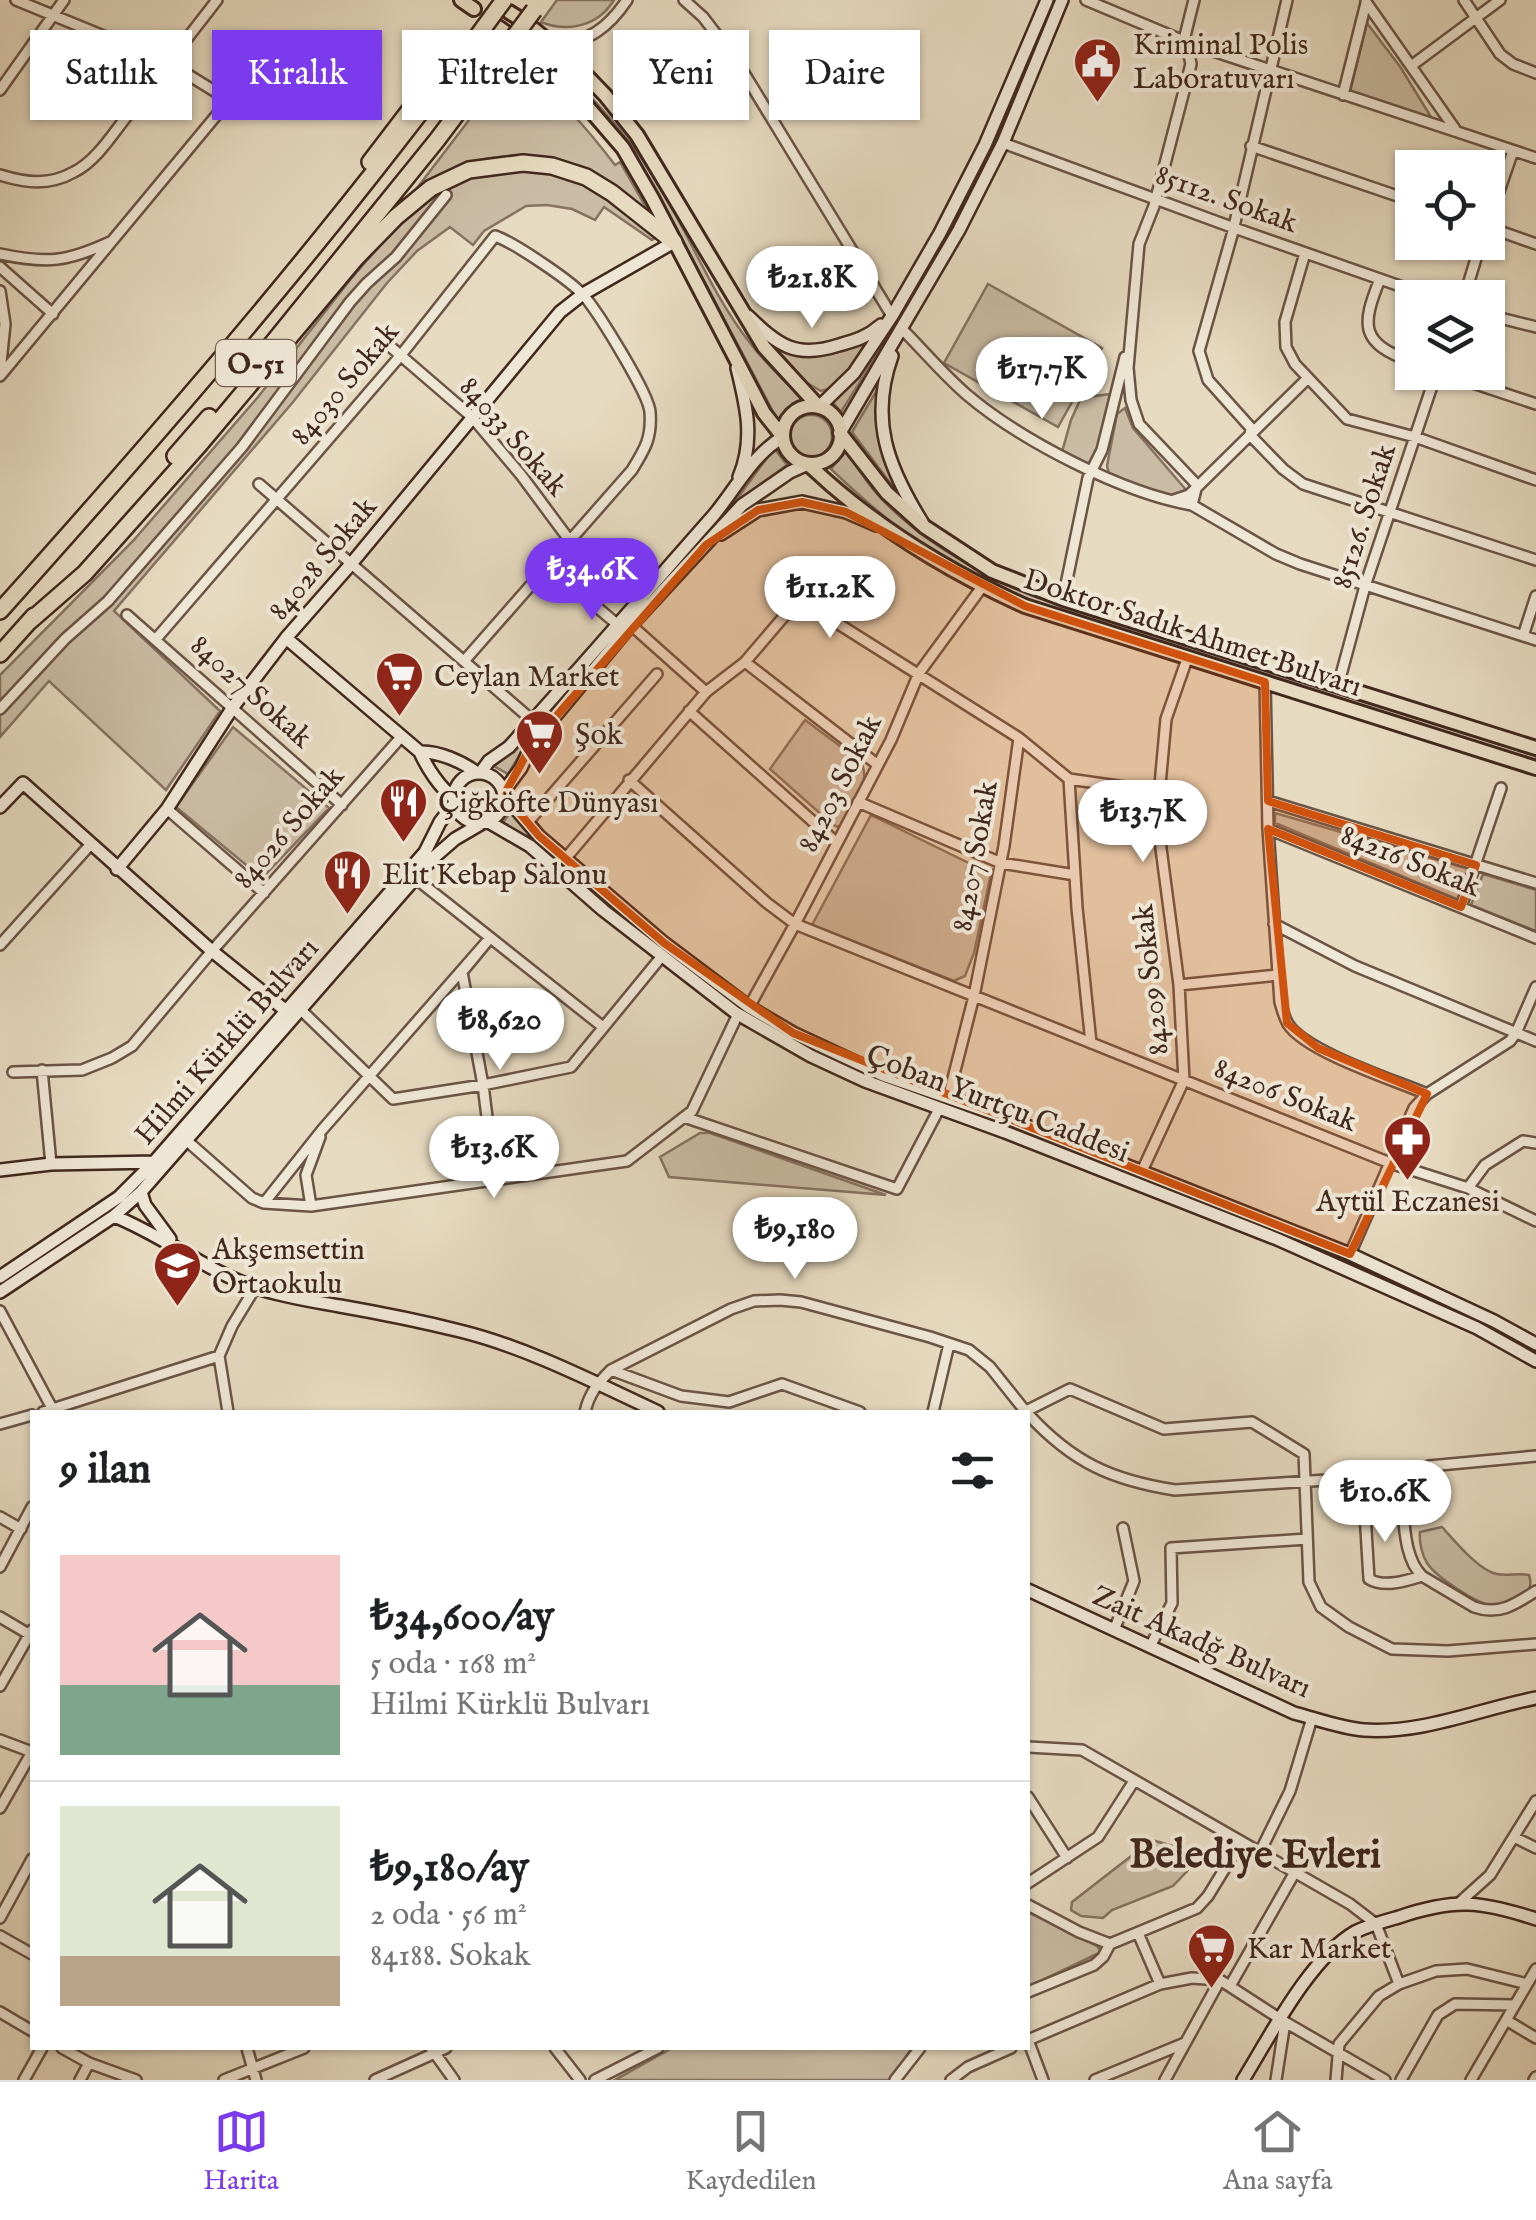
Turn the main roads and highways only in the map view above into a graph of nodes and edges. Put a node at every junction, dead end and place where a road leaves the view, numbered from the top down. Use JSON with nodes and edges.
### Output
{"nodes":[{"id":1,"x":461,"y":0,"type":"edge"},
{"id":2,"x":492,"y":0,"type":"edge"},
{"id":3,"x":1047,"y":0,"type":"edge"},
{"id":4,"x":1062,"y":0,"type":"edge"},
{"id":5,"x":537,"y":5,"type":"edge"},
{"id":6,"x":474,"y":9,"type":"dead end"},
{"id":7,"x":510,"y":10,"type":"edge"},
{"id":8,"x":475,"y":30,"type":"edge"},
{"id":9,"x":481,"y":30,"type":"edge"},
{"id":10,"x":593,"y":83,"type":"edge"},
{"id":11,"x":593,"y":113,"type":"edge"},
{"id":12,"x":415,"y":120,"type":"edge"},
{"id":13,"x":674,"y":242,"type":"junction"},
{"id":14,"x":738,"y":306,"type":"junction"},
{"id":15,"x":892,"y":316,"type":"junction"},
{"id":16,"x":902,"y":328,"type":"junction"},
{"id":17,"x":734,"y":357,"type":"junction"},
{"id":18,"x":819,"y":407,"type":"junction"},
{"id":19,"x":840,"y":433,"type":"junction"},
{"id":20,"x":783,"y":437,"type":"junction"},
{"id":21,"x":808,"y":464,"type":"junction"},
{"id":22,"x":732,"y":494,"type":"junction"},
{"id":23,"x":925,"y":527,"type":"junction"},
{"id":24,"x":913,"y":544,"type":"junction"},
{"id":25,"x":706,"y":545,"type":"junction"},
{"id":26,"x":0,"y":611,"type":"edge"},
{"id":27,"x":30,"y":621,"type":"junction"},
{"id":28,"x":624,"y":625,"type":"junction"},
{"id":29,"x":286,"y":638,"type":"junction"},
{"id":30,"x":0,"y":654,"type":"edge"},
{"id":31,"x":1536,"y":748,"type":"edge"},
{"id":32,"x":420,"y":752,"type":"junction"},
{"id":33,"x":1536,"y":768,"type":"edge"},
{"id":34,"x":479,"y":773,"type":"junction"},
{"id":35,"x":504,"y":793,"type":"junction"},
{"id":36,"x":455,"y":801,"type":"junction"},
{"id":37,"x":0,"y":807,"type":"edge"},
{"id":38,"x":486,"y":822,"type":"junction"},
{"id":39,"x":117,"y":869,"type":"junction"},
{"id":40,"x":285,"y":1010,"type":"junction"},
{"id":41,"x":743,"y":1010,"type":"junction"},
{"id":42,"x":154,"y":1162,"type":"junction"},
{"id":43,"x":0,"y":1170,"type":"edge"},
{"id":44,"x":141,"y":1192,"type":"junction"},
{"id":45,"x":114,"y":1216,"type":"junction"},
{"id":46,"x":176,"y":1246,"type":"junction"},
{"id":47,"x":0,"y":1277,"type":"edge"},
{"id":48,"x":0,"y":1292,"type":"edge"},
{"id":49,"x":1536,"y":1344,"type":"edge"},
{"id":50,"x":1534,"y":1360,"type":"edge"},
{"id":51,"x":654,"y":1410,"type":"edge"},
{"id":52,"x":1030,"y":1591,"type":"edge"},
{"id":53,"x":1536,"y":1698,"type":"edge"},
{"id":54,"x":1536,"y":1919,"type":"edge"},
{"id":55,"x":1243,"y":2080,"type":"edge"}],
"edges":[{"from":1,"to":6,"type":"main road"},
{"from":2,"to":8,"type":"highway"},
{"from":3,"to":15,"type":"main road"},
{"from":4,"to":16,"type":"main road"},
{"from":5,"to":27,"type":"highway","number":"O-51","bridge":true},
{"from":7,"to":9,"type":"highway","number":"O-51","bridge":true},
{"from":10,"to":14,"type":"main road"},
{"from":11,"to":13,"type":"main road"},
{"from":12,"to":26,"type":"highway","number":"O-51"},
{"from":13,"to":17,"type":"main road"},
{"from":13,"to":27,"type":"highway"},
{"from":13,"to":29,"type":"main road","name":"84028 Sokak"},
{"from":14,"to":15,"type":"main road"},
{"from":14,"to":18,"type":"main road"},
{"from":15,"to":18,"type":"main road"},
{"from":16,"to":19,"type":"main road"},
{"from":16,"to":23,"type":"main road"},
{"from":17,"to":20,"type":"main road"},
{"from":17,"to":22,"type":"main road"},
{"from":18,"to":19,"type":"main road"},
{"from":18,"to":20,"type":"main road"},
{"from":19,"to":21,"type":"main road"},
{"from":19,"to":23,"type":"main road","name":"Doktor Sadık Ahmet Bulvarı"},
{"from":20,"to":21,"type":"main road"},
{"from":20,"to":22,"type":"main road"},
{"from":21,"to":24,"type":"main road","name":"Doktor Sadık Ahmet Bulvarı"},
{"from":21,"to":25,"type":"main road"},
{"from":22,"to":28,"type":"main road"},
{"from":23,"to":31,"type":"main road","name":"Doktor Sadık Ahmet Bulvarı"},
{"from":24,"to":25,"type":"main road"},
{"from":24,"to":33,"type":"main road","name":"Doktor Sadık Ahmet Bulvarı"},
{"from":25,"to":28,"type":"main road"},
{"from":27,"to":30,"type":"highway","number":"O-51"},
{"from":28,"to":34,"type":"main road"},
{"from":28,"to":35,"type":"main road"},
{"from":29,"to":32,"type":"main road"},
{"from":29,"to":39,"type":"main road","name":"84028 Sokak"},
{"from":32,"to":34,"type":"main road"},
{"from":32,"to":36,"type":"main road"},
{"from":34,"to":35,"type":"main road"},
{"from":34,"to":36,"type":"main road"},
{"from":35,"to":38,"type":"main road"},
{"from":35,"to":41,"type":"main road","name":"Çoban Yurtçu Caddesi"},
{"from":36,"to":38,"type":"main road"},
{"from":36,"to":40,"type":"main road","name":"Hilmi Kürklü Bulvarı"},
{"from":37,"to":39,"type":"main road"},
{"from":38,"to":41,"type":"main road","name":"Çoban Yurtçu Caddesi"},
{"from":38,"to":44,"type":"main road","name":"Hilmi Kürklü Bulvarı"},
{"from":39,"to":40,"type":"main road"},
{"from":40,"to":42,"type":"main road","name":"Hilmi Kürklü Bulvarı"},
{"from":41,"to":49,"type":"main road","name":"Çoban Yurtçu Caddesi"},
{"from":41,"to":50,"type":"main road","name":"Çoban Yurtçu Caddesi"},
{"from":42,"to":43,"type":"main road"},
{"from":42,"to":47,"type":"main road","name":"Hilmi Kürklü Bulvarı"},
{"from":44,"to":45,"type":"main road","name":"Hilmi Kürklü Bulvarı"},
{"from":44,"to":46,"type":"main road"},
{"from":45,"to":46,"type":"main road"},
{"from":45,"to":48,"type":"main road","name":"Hilmi Kürklü Bulvarı"},
{"from":46,"to":51,"type":"main road"},
{"from":52,"to":53,"type":"main road","name":"Zait Akadğ Bulvarı"},
{"from":54,"to":55,"type":"main road"}]}
